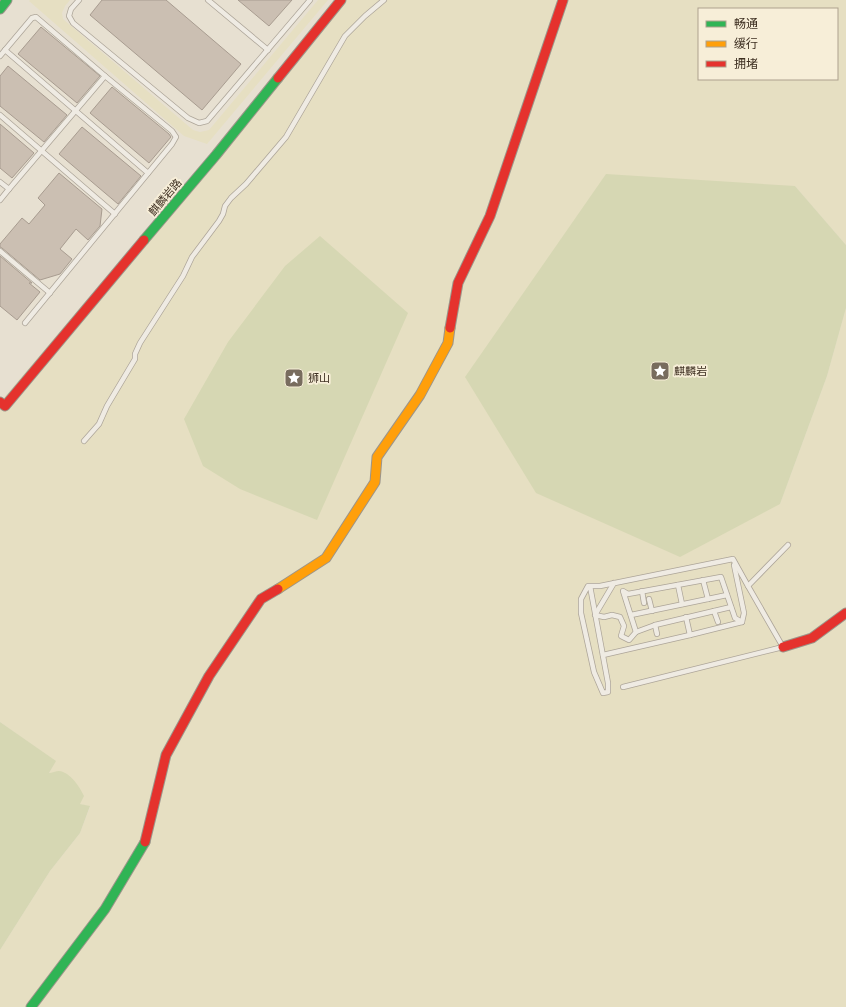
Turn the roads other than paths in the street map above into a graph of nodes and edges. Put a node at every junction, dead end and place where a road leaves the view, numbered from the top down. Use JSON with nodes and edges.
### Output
{"nodes":[{"id":1,"x":7,"y":0,"type":"edge"},
{"id":2,"x":79,"y":0,"type":"edge"},
{"id":3,"x":208,"y":0,"type":"edge"},
{"id":4,"x":310,"y":0,"type":"edge"},
{"id":5,"x":341,"y":0,"type":"edge"},
{"id":6,"x":384,"y":0,"type":"edge"},
{"id":7,"x":563,"y":0,"type":"edge"},
{"id":8,"x":0,"y":9,"type":"edge"},
{"id":9,"x":5,"y":50,"type":"junction"},
{"id":10,"x":268,"y":50,"type":"junction"},
{"id":11,"x":0,"y":56,"type":"edge"},
{"id":12,"x":105,"y":76,"type":"junction"},
{"id":13,"x":76,"y":111,"type":"junction"},
{"id":14,"x":0,"y":115,"type":"edge"},
{"id":15,"x":42,"y":151,"type":"junction"},
{"id":16,"x":148,"y":173,"type":"junction"},
{"id":17,"x":0,"y":182,"type":"edge"},
{"id":18,"x":9,"y":189,"type":"junction"},
{"id":19,"x":0,"y":200,"type":"edge"},
{"id":20,"x":115,"y":214,"type":"junction"},
{"id":21,"x":0,"y":251,"type":"edge"},
{"id":22,"x":50,"y":293,"type":"junction"},
{"id":23,"x":25,"y":323,"type":"dead end"},
{"id":24,"x":2,"y":404,"type":"edge"},
{"id":25,"x":84,"y":442,"type":"dead end"},
{"id":26,"x":788,"y":545,"type":"dead end"},
{"id":27,"x":733,"y":559,"type":"junction"},
{"id":28,"x":703,"y":580,"type":"junction"},
{"id":29,"x":614,"y":583,"type":"junction"},
{"id":30,"x":678,"y":585,"type":"junction"},
{"id":31,"x":590,"y":586,"type":"junction"},
{"id":32,"x":748,"y":586,"type":"junction"},
{"id":33,"x":642,"y":591,"type":"junction"},
{"id":34,"x":727,"y":595,"type":"junction"},
{"id":35,"x":649,"y":599,"type":"dead end"},
{"id":36,"x":708,"y":599,"type":"junction"},
{"id":37,"x":644,"y":603,"type":"dead end"},
{"id":38,"x":682,"y":604,"type":"junction"},
{"id":39,"x":731,"y":606,"type":"junction"},
{"id":40,"x":714,"y":610,"type":"junction"},
{"id":41,"x":652,"y":611,"type":"junction"},
{"id":42,"x":846,"y":613,"type":"edge"},
{"id":43,"x":596,"y":615,"type":"junction"},
{"id":44,"x":631,"y":615,"type":"junction"},
{"id":45,"x":686,"y":618,"type":"junction"},
{"id":46,"x":718,"y":622,"type":"dead end"},
{"id":47,"x":742,"y":622,"type":"junction"},
{"id":48,"x":655,"y":625,"type":"junction"},
{"id":49,"x":636,"y":632,"type":"junction"},
{"id":50,"x":657,"y":634,"type":"dead end"},
{"id":51,"x":690,"y":635,"type":"junction"},
{"id":52,"x":783,"y":647,"type":"junction"},
{"id":53,"x":603,"y":655,"type":"junction"},
{"id":54,"x":623,"y":687,"type":"dead end"},
{"id":55,"x":31,"y":1007,"type":"edge"}],
"edges":[{"from":1,"to":8,"type":"street"},
{"from":2,"to":10,"type":"lane"},
{"from":3,"to":10,"type":"lane"},
{"from":4,"to":10,"type":"lane"},
{"from":5,"to":24,"type":"street","name":"麒麟岩路"},
{"from":6,"to":25,"type":"lane"},
{"from":7,"to":55,"type":"street"},
{"from":9,"to":11,"type":"lane"},
{"from":9,"to":12,"type":"lane"},
{"from":9,"to":13,"type":"lane"},
{"from":12,"to":13,"type":"lane"},
{"from":12,"to":16,"type":"lane"},
{"from":13,"to":15,"type":"lane"},
{"from":13,"to":16,"type":"lane"},
{"from":14,"to":15,"type":"lane"},
{"from":15,"to":18,"type":"lane"},
{"from":15,"to":20,"type":"lane"},
{"from":16,"to":20,"type":"lane"},
{"from":17,"to":18,"type":"lane"},
{"from":18,"to":19,"type":"lane"},
{"from":20,"to":22,"type":"lane"},
{"from":21,"to":22,"type":"lane"},
{"from":22,"to":23,"type":"lane"},
{"from":26,"to":32,"type":"lane"},
{"from":27,"to":29,"type":"lane"},
{"from":27,"to":32,"type":"lane"},
{"from":27,"to":47,"type":"lane"},
{"from":28,"to":30,"type":"lane"},
{"from":28,"to":34,"type":"lane"},
{"from":28,"to":36,"type":"lane"},
{"from":29,"to":31,"type":"lane"},
{"from":29,"to":43,"type":"lane"},
{"from":30,"to":33,"type":"lane"},
{"from":30,"to":38,"type":"lane"},
{"from":31,"to":43,"type":"lane"},
{"from":31,"to":53,"type":"lane"},
{"from":32,"to":52,"type":"lane"},
{"from":33,"to":37,"type":"lane"},
{"from":33,"to":44,"type":"lane"},
{"from":34,"to":36,"type":"lane"},
{"from":34,"to":39,"type":"lane"},
{"from":35,"to":41,"type":"lane"},
{"from":36,"to":38,"type":"lane"},
{"from":38,"to":41,"type":"lane"},
{"from":39,"to":40,"type":"lane"},
{"from":39,"to":47,"type":"lane"},
{"from":40,"to":45,"type":"lane"},
{"from":40,"to":46,"type":"lane"},
{"from":41,"to":44,"type":"lane"},
{"from":42,"to":52,"type":"street"},
{"from":43,"to":49,"type":"lane"},
{"from":43,"to":53,"type":"lane"},
{"from":44,"to":49,"type":"lane"},
{"from":45,"to":48,"type":"lane"},
{"from":45,"to":51,"type":"lane"},
{"from":47,"to":51,"type":"lane"},
{"from":48,"to":49,"type":"lane"},
{"from":48,"to":50,"type":"lane"},
{"from":51,"to":53,"type":"lane"},
{"from":52,"to":54,"type":"lane"}]}
